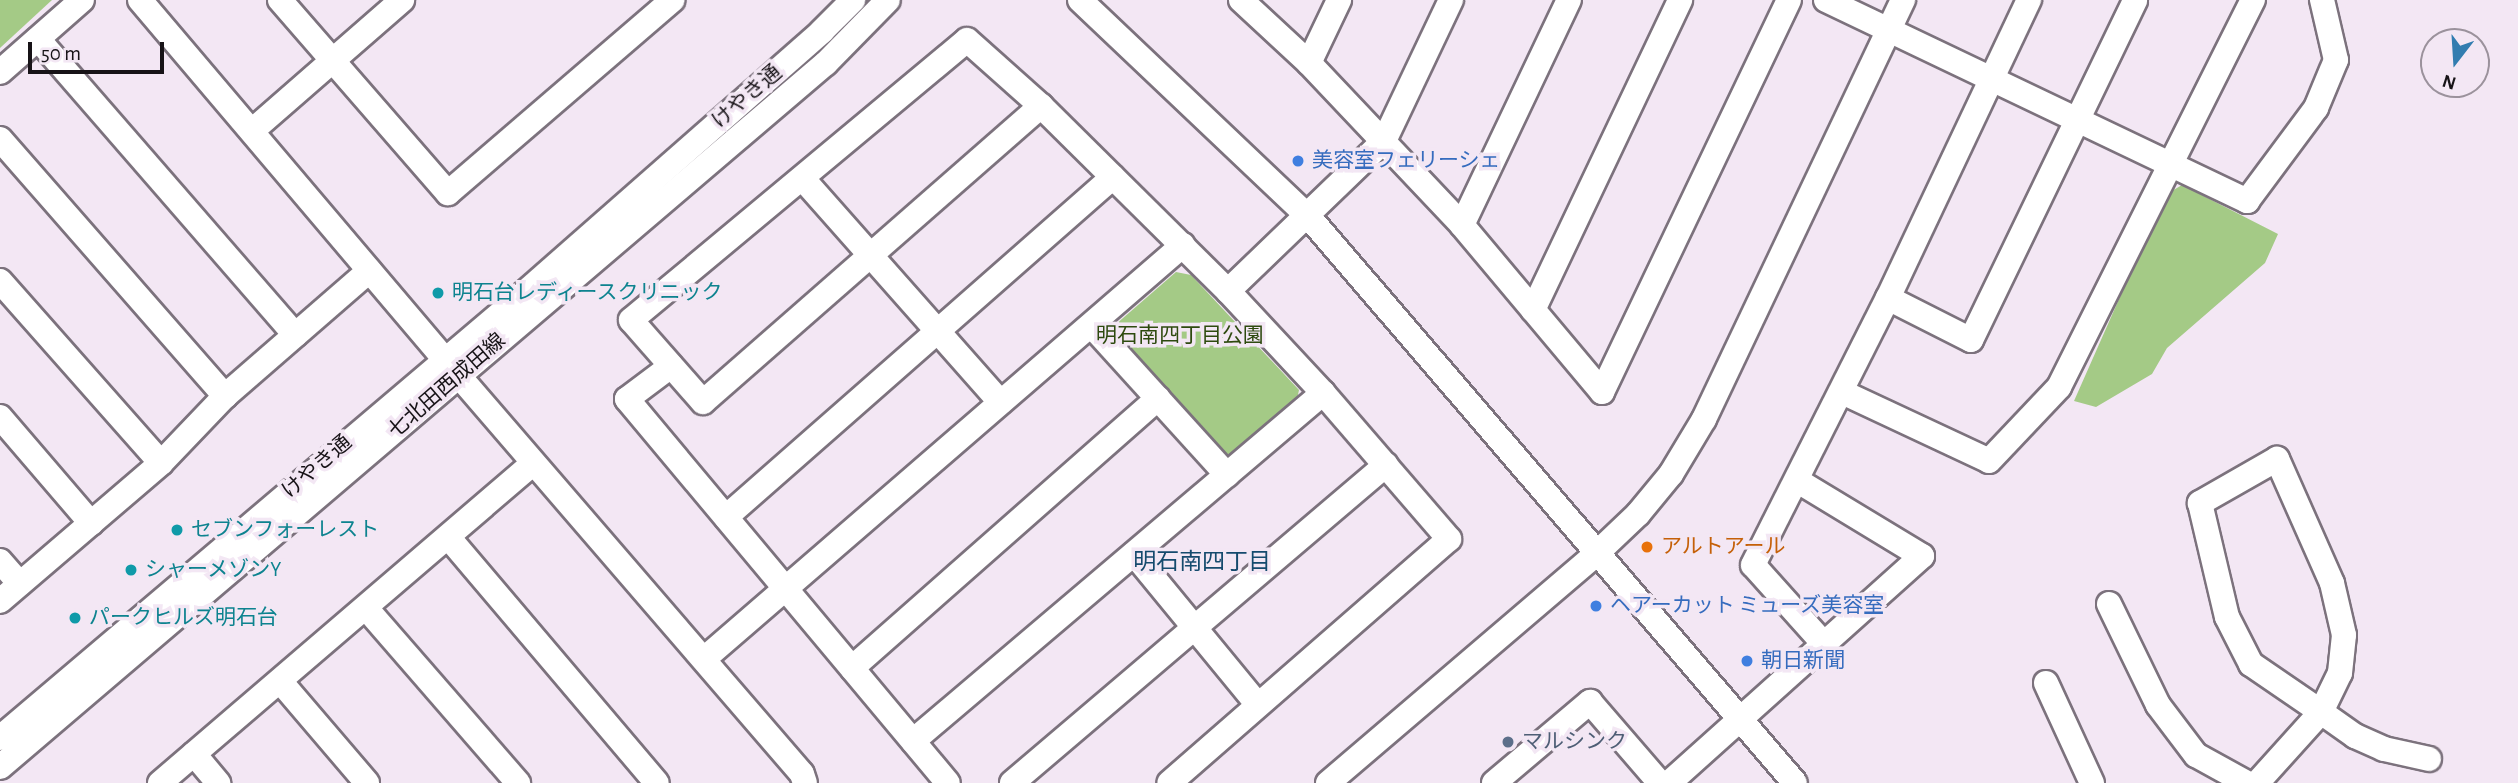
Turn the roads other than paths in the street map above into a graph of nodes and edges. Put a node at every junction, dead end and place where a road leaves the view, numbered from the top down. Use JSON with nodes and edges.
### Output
{"nodes":[{"id":1,"x":82,"y":0,"type":"edge"},
{"id":2,"x":140,"y":0,"type":"edge"},
{"id":3,"x":280,"y":0,"type":"edge"},
{"id":4,"x":402,"y":0,"type":"edge"},
{"id":5,"x":672,"y":0,"type":"edge"},
{"id":6,"x":853,"y":0,"type":"edge"},
{"id":7,"x":888,"y":0,"type":"edge"},
{"id":8,"x":1080,"y":0,"type":"edge"},
{"id":9,"x":1241,"y":0,"type":"edge"},
{"id":10,"x":1339,"y":0,"type":"edge"},
{"id":11,"x":1451,"y":0,"type":"edge"},
{"id":12,"x":1569,"y":0,"type":"edge"},
{"id":13,"x":1680,"y":0,"type":"edge"},
{"id":14,"x":1789,"y":0,"type":"edge"},
{"id":15,"x":1826,"y":0,"type":"edge"},
{"id":16,"x":1903,"y":0,"type":"edge"},
{"id":17,"x":2029,"y":0,"type":"edge"},
{"id":18,"x":2135,"y":0,"type":"edge"},
{"id":19,"x":2253,"y":0,"type":"edge"},
{"id":20,"x":2322,"y":0,"type":"edge"},
{"id":21,"x":1888,"y":30,"type":"junction"},
{"id":22,"x":38,"y":39,"type":"junction"},
{"id":23,"x":331,"y":62,"type":"junction"},
{"id":24,"x":1309,"y":63,"type":"junction"},
{"id":25,"x":0,"y":72,"type":"edge"},
{"id":26,"x":1992,"y":79,"type":"junction"},
{"id":27,"x":1041,"y":106,"type":"junction"},
{"id":28,"x":2076,"y":120,"type":"junction"},
{"id":29,"x":253,"y":130,"type":"junction"},
{"id":30,"x":0,"y":139,"type":"edge"},
{"id":31,"x":1384,"y":141,"type":"junction"},
{"id":32,"x":2171,"y":164,"type":"junction"},
{"id":33,"x":1113,"y":177,"type":"junction"},
{"id":34,"x":803,"y":179,"type":"junction"},
{"id":35,"x":1308,"y":216,"type":"junction"},
{"id":36,"x":1462,"y":225,"type":"junction"},
{"id":37,"x":1183,"y":245,"type":"junction"},
{"id":38,"x":871,"y":255,"type":"junction"},
{"id":39,"x":369,"y":271,"type":"junction"},
{"id":40,"x":0,"y":281,"type":"edge"},
{"id":41,"x":1228,"y":291,"type":"junction"},
{"id":42,"x":1888,"y":298,"type":"junction"},
{"id":43,"x":1533,"y":310,"type":"junction"},
{"id":44,"x":1092,"y":326,"type":"junction"},
{"id":45,"x":937,"y":331,"type":"junction"},
{"id":46,"x":295,"y":335,"type":"junction"},
{"id":47,"x":671,"y":366,"type":"junction"},
{"id":48,"x":452,"y":367,"type":"junction"},
{"id":49,"x":1842,"y":391,"type":"junction"},
{"id":50,"x":1324,"y":393,"type":"junction"},
{"id":51,"x":225,"y":396,"type":"junction"},
{"id":52,"x":1158,"y":398,"type":"junction"},
{"id":53,"x":1000,"y":402,"type":"junction"},
{"id":54,"x":0,"y":417,"type":"edge"},
{"id":55,"x":161,"y":463,"type":"junction"},
{"id":56,"x":532,"y":464,"type":"junction"},
{"id":57,"x":1386,"y":465,"type":"junction"},
{"id":58,"x":1227,"y":475,"type":"junction"},
{"id":59,"x":1798,"y":481,"type":"junction"},
{"id":60,"x":726,"y":517,"type":"junction"},
{"id":61,"x":92,"y":523,"type":"junction"},
{"id":62,"x":449,"y":538,"type":"junction"},
{"id":63,"x":1597,"y":553,"type":"junction"},
{"id":64,"x":1134,"y":554,"type":"junction"},
{"id":65,"x":0,"y":561,"type":"edge"},
{"id":66,"x":20,"y":584,"type":"junction"},
{"id":67,"x":787,"y":590,"type":"junction"},
{"id":68,"x":0,"y":601,"type":"edge"},
{"id":69,"x":2109,"y":604,"type":"dead end"},
{"id":70,"x":366,"y":608,"type":"junction"},
{"id":71,"x":1195,"y":628,"type":"junction"},
{"id":72,"x":1824,"y":644,"type":"junction"},
{"id":73,"x":704,"y":659,"type":"junction"},
{"id":74,"x":852,"y":668,"type":"junction"},
{"id":75,"x":280,"y":681,"type":"junction"},
{"id":76,"x":2046,"y":683,"type":"dead end"},
{"id":77,"x":1258,"y":705,"type":"junction"},
{"id":78,"x":2321,"y":712,"type":"junction"},
{"id":79,"x":1740,"y":718,"type":"junction"},
{"id":80,"x":0,"y":738,"type":"edge"},
{"id":81,"x":913,"y":741,"type":"junction"},
{"id":82,"x":194,"y":754,"type":"junction"},
{"id":83,"x":2429,"y":759,"type":"dead end"},
{"id":84,"x":0,"y":767,"type":"edge"},
{"id":85,"x":1521,"y":775,"type":"edge"},
{"id":86,"x":160,"y":783,"type":"edge"},
{"id":87,"x":218,"y":783,"type":"edge"},
{"id":88,"x":367,"y":783,"type":"edge"},
{"id":89,"x":518,"y":783,"type":"edge"},
{"id":90,"x":657,"y":783,"type":"edge"},
{"id":91,"x":805,"y":783,"type":"edge"},
{"id":92,"x":948,"y":783,"type":"edge"},
{"id":93,"x":1012,"y":783,"type":"edge"},
{"id":94,"x":1169,"y":783,"type":"edge"},
{"id":95,"x":1328,"y":783,"type":"edge"},
{"id":96,"x":1494,"y":783,"type":"edge"},
{"id":97,"x":1660,"y":783,"type":"edge"},
{"id":98,"x":1669,"y":783,"type":"edge"},
{"id":99,"x":1795,"y":783,"type":"edge"},
{"id":100,"x":2092,"y":783,"type":"edge"},
{"id":101,"x":2247,"y":783,"type":"edge"},
{"id":102,"x":2257,"y":783,"type":"edge"}],
"edges":[{"from":1,"to":22,"type":"street"},
{"from":2,"to":29,"type":"street"},
{"from":3,"to":23,"type":"street"},
{"from":4,"to":23,"type":"street"},
{"from":5,"to":23,"type":"street"},
{"from":6,"to":48,"type":"street","name":"けやき通"},
{"from":7,"to":48,"type":"street","name":"七北田西成田線"},
{"from":8,"to":35,"type":"street"},
{"from":9,"to":24,"type":"street"},
{"from":10,"to":24,"type":"street"},
{"from":11,"to":31,"type":"street"},
{"from":12,"to":36,"type":"street"},
{"from":13,"to":43,"type":"street"},
{"from":14,"to":43,"type":"street"},
{"from":15,"to":21,"type":"street"},
{"from":16,"to":21,"type":"street"},
{"from":17,"to":26,"type":"street"},
{"from":18,"to":28,"type":"street"},
{"from":19,"to":32,"type":"street"},
{"from":20,"to":32,"type":"street"},
{"from":21,"to":26,"type":"street"},
{"from":21,"to":63,"type":"street"},
{"from":22,"to":25,"type":"street"},
{"from":22,"to":46,"type":"street"},
{"from":23,"to":29,"type":"street"},
{"from":24,"to":31,"type":"street"},
{"from":26,"to":28,"type":"street"},
{"from":26,"to":42,"type":"street"},
{"from":27,"to":33,"type":"street"},
{"from":27,"to":34,"type":"street"},
{"from":27,"to":38,"type":"street"},
{"from":28,"to":32,"type":"street"},
{"from":28,"to":42,"type":"street"},
{"from":29,"to":39,"type":"street"},
{"from":30,"to":51,"type":"street"},
{"from":31,"to":35,"type":"street"},
{"from":31,"to":36,"type":"street"},
{"from":32,"to":49,"type":"street"},
{"from":33,"to":37,"type":"street"},
{"from":33,"to":45,"type":"street"},
{"from":34,"to":38,"type":"street"},
{"from":34,"to":47,"type":"street"},
{"from":35,"to":41,"type":"street"},
{"from":35,"to":63,"type":"street"},
{"from":36,"to":43,"type":"street"},
{"from":37,"to":41,"type":"street"},
{"from":37,"to":44,"type":"street"},
{"from":38,"to":45,"type":"street"},
{"from":38,"to":47,"type":"street"},
{"from":39,"to":46,"type":"street"},
{"from":39,"to":48,"type":"street"},
{"from":40,"to":55,"type":"street"},
{"from":41,"to":50,"type":"street"},
{"from":42,"to":49,"type":"street"},
{"from":44,"to":52,"type":"street"},
{"from":44,"to":53,"type":"street"},
{"from":45,"to":53,"type":"street"},
{"from":45,"to":60,"type":"street"},
{"from":46,"to":51,"type":"street"},
{"from":47,"to":60,"type":"street"},
{"from":48,"to":56,"type":"street"},
{"from":48,"to":80,"type":"street","name":"けやき通"},
{"from":48,"to":84,"type":"street","name":"七北田西成田線"},
{"from":49,"to":59,"type":"street"},
{"from":50,"to":57,"type":"street"},
{"from":50,"to":58,"type":"street"},
{"from":51,"to":55,"type":"street"},
{"from":52,"to":58,"type":"street"},
{"from":52,"to":74,"type":"street"},
{"from":53,"to":67,"type":"street"},
{"from":54,"to":61,"type":"street"},
{"from":55,"to":61,"type":"street"},
{"from":56,"to":62,"type":"street"},
{"from":56,"to":73,"type":"street"},
{"from":57,"to":71,"type":"street"},
{"from":57,"to":77,"type":"street"},
{"from":58,"to":64,"type":"street"},
{"from":59,"to":72,"type":"street"},
{"from":59,"to":72,"type":"street"},
{"from":60,"to":67,"type":"street"},
{"from":61,"to":66,"type":"street"},
{"from":62,"to":70,"type":"street"},
{"from":62,"to":90,"type":"street"},
{"from":63,"to":79,"type":"street"},
{"from":63,"to":95,"type":"street"},
{"from":64,"to":71,"type":"street"},
{"from":64,"to":81,"type":"street"},
{"from":65,"to":66,"type":"street"},
{"from":66,"to":68,"type":"street"},
{"from":67,"to":73,"type":"street"},
{"from":67,"to":74,"type":"street"},
{"from":69,"to":101,"type":"street"},
{"from":70,"to":75,"type":"street"},
{"from":70,"to":89,"type":"street"},
{"from":71,"to":77,"type":"street"},
{"from":71,"to":93,"type":"street"},
{"from":72,"to":79,"type":"street"},
{"from":73,"to":91,"type":"street"},
{"from":74,"to":81,"type":"street"},
{"from":75,"to":82,"type":"street"},
{"from":75,"to":88,"type":"street"},
{"from":76,"to":100,"type":"street"},
{"from":77,"to":94,"type":"street"},
{"from":78,"to":78,"type":"street"},
{"from":78,"to":83,"type":"street"},
{"from":78,"to":102,"type":"street"},
{"from":79,"to":98,"type":"street"},
{"from":79,"to":99,"type":"street"},
{"from":81,"to":92,"type":"street"},
{"from":82,"to":86,"type":"street"},
{"from":82,"to":87,"type":"street"},
{"from":85,"to":96,"type":"street"},
{"from":85,"to":97,"type":"street"}]}
